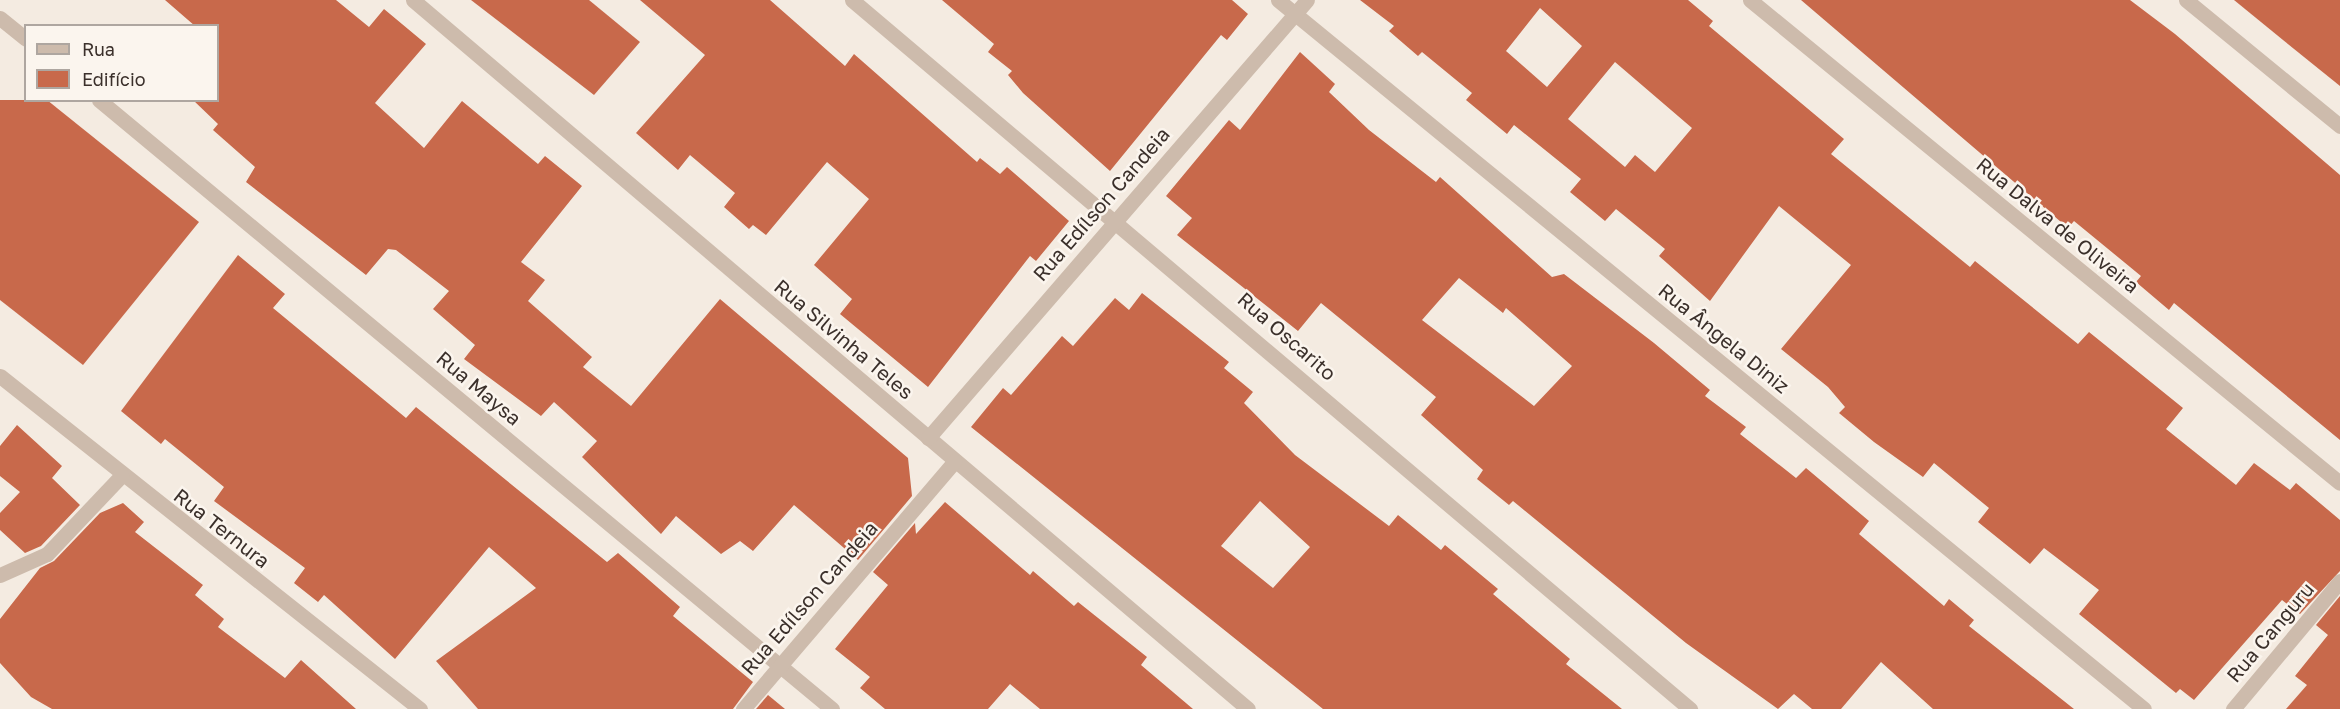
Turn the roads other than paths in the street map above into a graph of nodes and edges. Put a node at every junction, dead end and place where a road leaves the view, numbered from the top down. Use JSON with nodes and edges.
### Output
{"nodes":[{"id":1,"x":413,"y":0,"type":"edge"},
{"id":2,"x":852,"y":0,"type":"edge"},
{"id":3,"x":1278,"y":0,"type":"edge"},
{"id":4,"x":1307,"y":0,"type":"edge"},
{"id":5,"x":1750,"y":0,"type":"edge"},
{"id":6,"x":2186,"y":0,"type":"edge"},
{"id":7,"x":1296,"y":15,"type":"junction"},
{"id":8,"x":0,"y":18,"type":"edge"},
{"id":9,"x":24,"y":37,"type":"edge"},
{"id":10,"x":101,"y":102,"type":"edge"},
{"id":11,"x":2340,"y":126,"type":"edge"},
{"id":12,"x":1116,"y":218,"type":"junction"},
{"id":13,"x":0,"y":376,"type":"edge"},
{"id":14,"x":928,"y":438,"type":"junction"},
{"id":15,"x":955,"y":461,"type":"junction"},
{"id":16,"x":121,"y":476,"type":"junction"},
{"id":17,"x":2340,"y":483,"type":"edge"},
{"id":18,"x":0,"y":575,"type":"edge"},
{"id":19,"x":2340,"y":582,"type":"edge"},
{"id":20,"x":779,"y":664,"type":"junction"},
{"id":21,"x":420,"y":709,"type":"edge"},
{"id":22,"x":743,"y":709,"type":"edge"},
{"id":23,"x":832,"y":709,"type":"edge"},
{"id":24,"x":1248,"y":709,"type":"edge"},
{"id":25,"x":1690,"y":709,"type":"edge"},
{"id":26,"x":2144,"y":709,"type":"edge"},
{"id":27,"x":2233,"y":709,"type":"edge"}],
"edges":[{"from":1,"to":14,"type":"street","name":"Rua Silvinha Teles"},
{"from":2,"to":12,"type":"street","name":"Rua Oscarito"},
{"from":3,"to":7,"type":"street","name":"Rua Ângela Diniz"},
{"from":4,"to":7,"type":"street","name":"Rua Edílson Candeia"},
{"from":5,"to":17,"type":"street","name":"Rua Dalva de Oliveira"},
{"from":6,"to":11,"type":"street"},
{"from":7,"to":12,"type":"street","name":"Rua Edílson Candeia"},
{"from":7,"to":26,"type":"street","name":"Rua Ângela Diniz"},
{"from":8,"to":9,"type":"street"},
{"from":10,"to":20,"type":"street","name":"Rua Maysa"},
{"from":12,"to":14,"type":"street","name":"Rua Edílson Candeia"},
{"from":12,"to":25,"type":"street","name":"Rua Oscarito"},
{"from":13,"to":16,"type":"street","name":"Rua Ternura"},
{"from":14,"to":15,"type":"street","name":"Rua Silvinha Teles"},
{"from":15,"to":20,"type":"street","name":"Rua Edílson Candeia"},
{"from":15,"to":24,"type":"street","name":"Rua Silvinha Teles"},
{"from":16,"to":18,"type":"street"},
{"from":16,"to":21,"type":"street","name":"Rua Ternura"},
{"from":19,"to":27,"type":"street","name":"Rua Canguru"},
{"from":20,"to":22,"type":"street","name":"Rua Edílson Candeia"},
{"from":20,"to":23,"type":"street","name":"Rua Maysa"}]}
